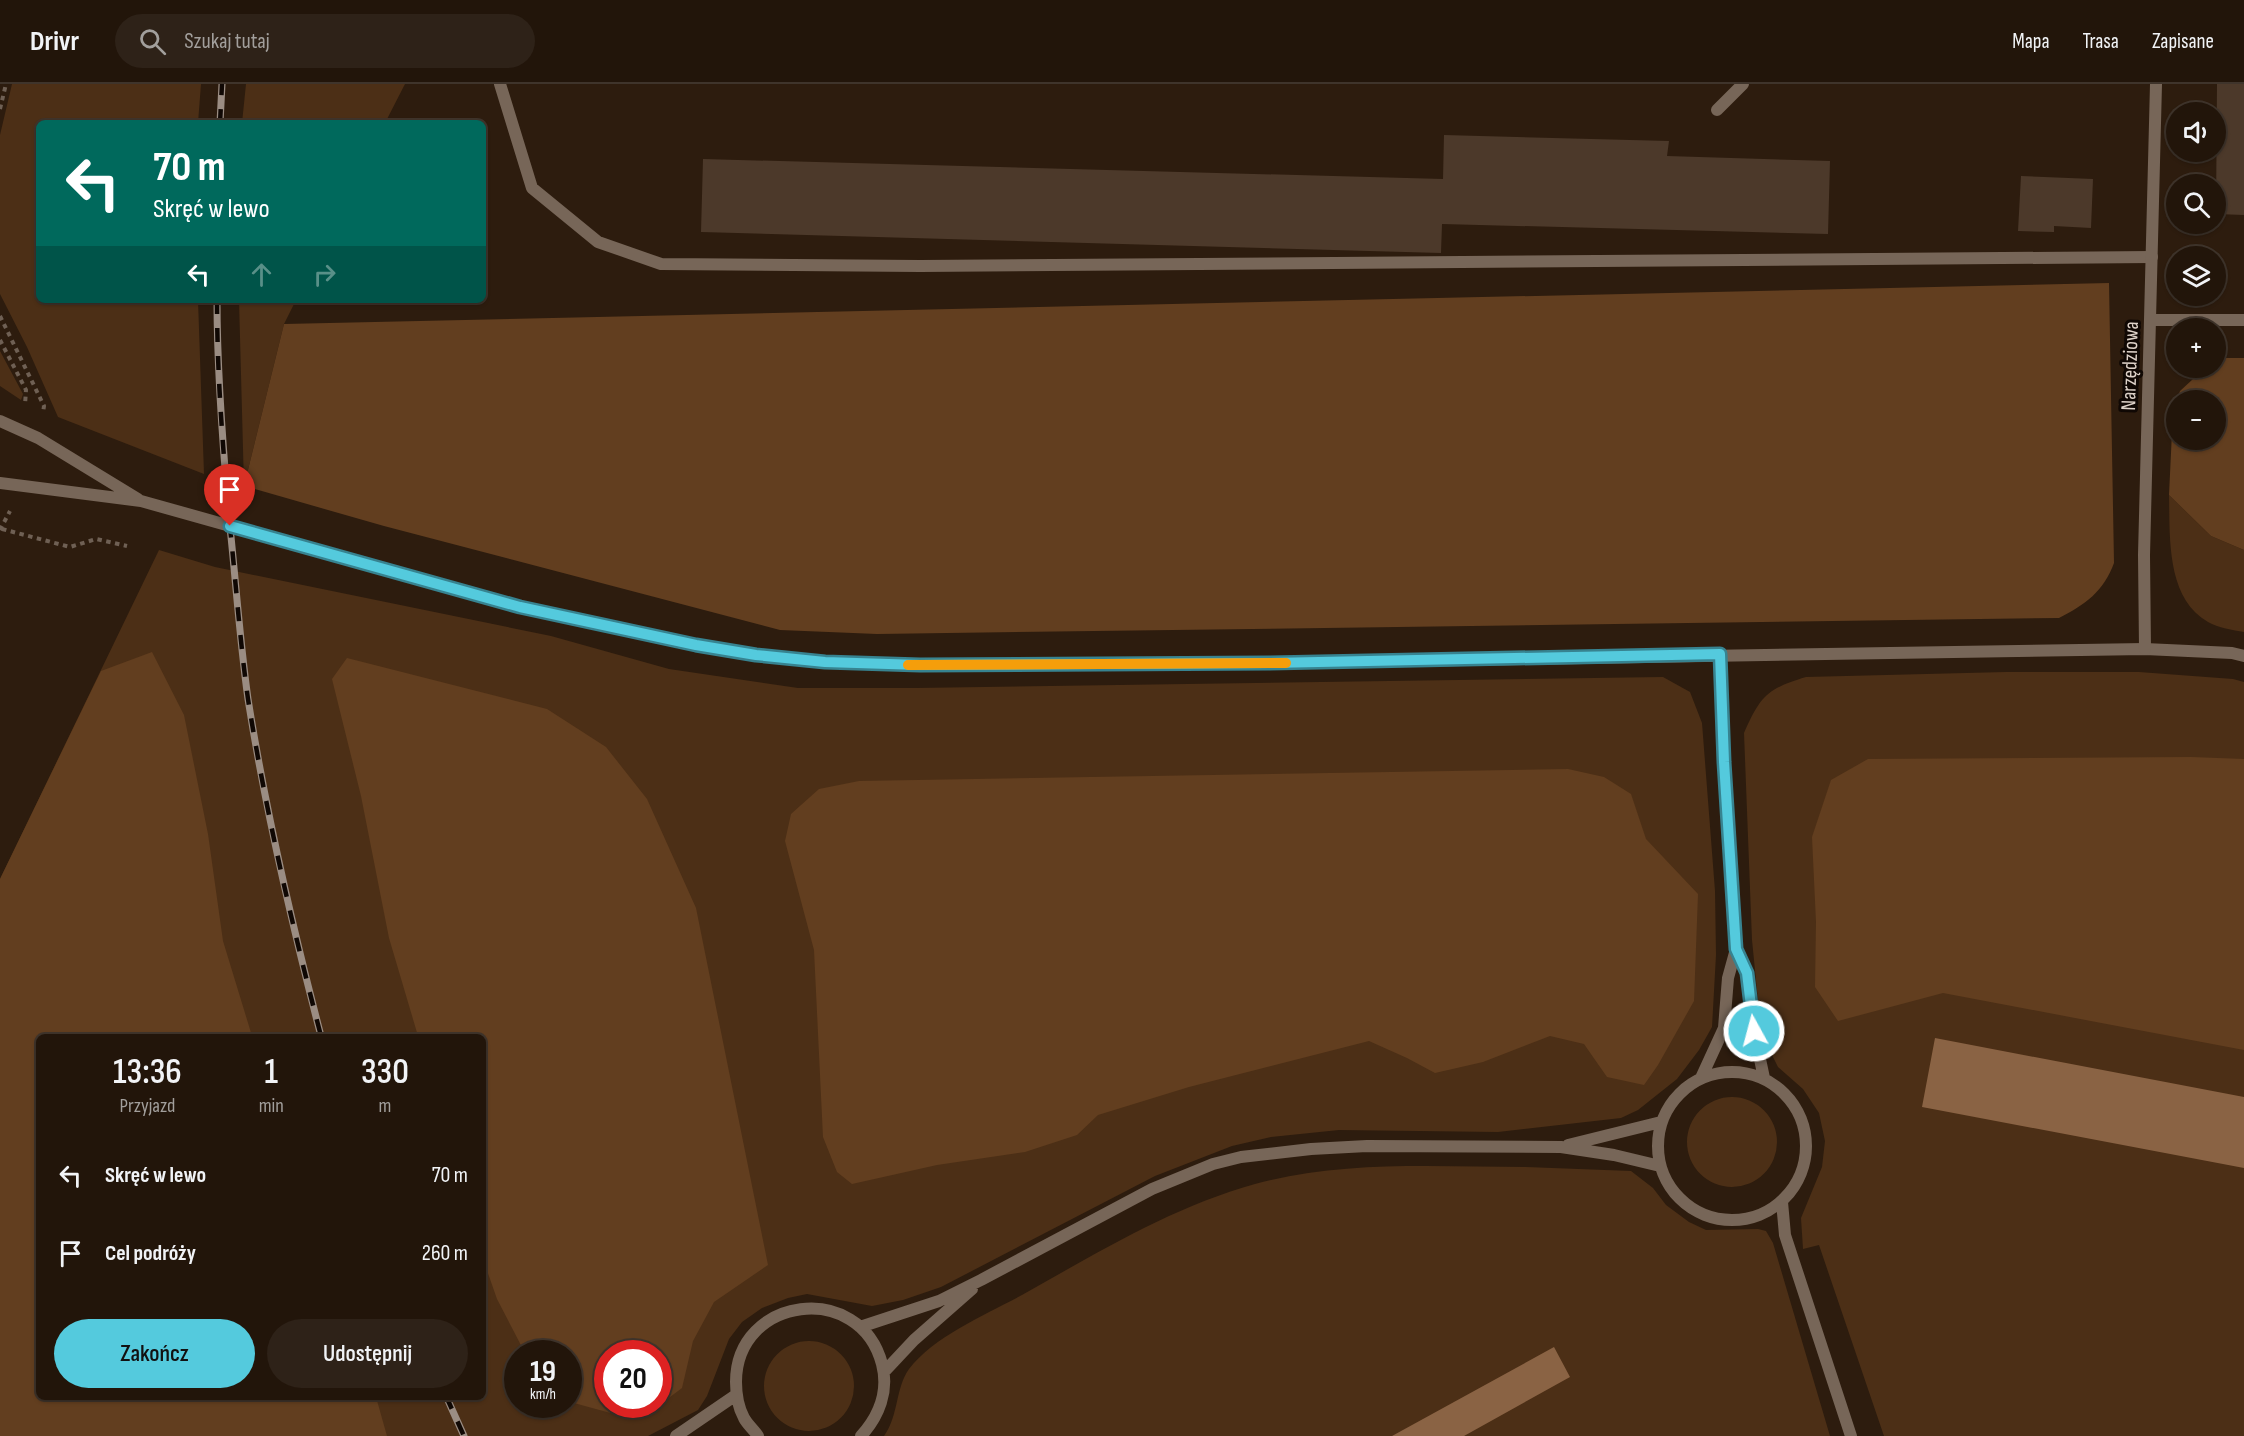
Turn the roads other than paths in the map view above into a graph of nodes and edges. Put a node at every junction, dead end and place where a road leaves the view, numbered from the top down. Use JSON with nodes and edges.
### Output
{"nodes":[{"id":1,"x":500,"y":84,"type":"edge"},
{"id":2,"x":1743,"y":84,"type":"edge"},
{"id":3,"x":2156,"y":84,"type":"edge"},
{"id":4,"x":1718,"y":110,"type":"dead end"},
{"id":5,"x":2152,"y":257,"type":"junction"},
{"id":6,"x":2151,"y":320,"type":"junction"},
{"id":7,"x":2244,"y":320,"type":"edge"},
{"id":8,"x":0,"y":421,"type":"edge"},
{"id":9,"x":0,"y":483,"type":"edge"},
{"id":10,"x":141,"y":501,"type":"junction"},
{"id":11,"x":2145,"y":649,"type":"junction"},
{"id":12,"x":1720,"y":654,"type":"junction"},
{"id":13,"x":2244,"y":656,"type":"edge"},
{"id":14,"x":1736,"y":949,"type":"junction"},
{"id":15,"x":1701,"y":1078,"type":"junction"},
{"id":16,"x":1764,"y":1078,"type":"junction"},
{"id":17,"x":1661,"y":1122,"type":"junction"},
{"id":18,"x":1561,"y":1147,"type":"junction"},
{"id":19,"x":1660,"y":1166,"type":"junction"},
{"id":20,"x":1782,"y":1202,"type":"junction"},
{"id":21,"x":981,"y":1280,"type":"junction"},
{"id":22,"x":860,"y":1327,"type":"junction"},
{"id":23,"x":884,"y":1372,"type":"junction"},
{"id":24,"x":736,"y":1395,"type":"junction"},
{"id":25,"x":676,"y":1436,"type":"edge"},
{"id":26,"x":758,"y":1436,"type":"edge"},
{"id":27,"x":861,"y":1436,"type":"edge"},
{"id":28,"x":1851,"y":1436,"type":"edge"}],
"edges":[{"from":1,"to":5,"type":"street"},
{"from":2,"to":4,"type":"street"},
{"from":3,"to":5,"type":"street","name":"Narzędziowa"},
{"from":5,"to":6,"type":"street","name":"Narzędziowa"},
{"from":6,"to":7,"type":"street"},
{"from":6,"to":11,"type":"street","name":"Narzędziowa"},
{"from":8,"to":10,"type":"street"},
{"from":9,"to":10,"type":"street"},
{"from":10,"to":12,"type":"street"},
{"from":11,"to":12,"type":"street"},
{"from":11,"to":13,"type":"street"},
{"from":12,"to":14,"type":"street"},
{"from":14,"to":15,"type":"street"},
{"from":14,"to":16,"type":"street"},
{"from":15,"to":16,"type":"street"},
{"from":15,"to":17,"type":"street"},
{"from":16,"to":20,"type":"street"},
{"from":17,"to":18,"type":"street"},
{"from":17,"to":19,"type":"street"},
{"from":18,"to":19,"type":"street"},
{"from":18,"to":21,"type":"street"},
{"from":19,"to":20,"type":"street"},
{"from":20,"to":28,"type":"street"},
{"from":21,"to":22,"type":"street"},
{"from":21,"to":23,"type":"street"},
{"from":22,"to":23,"type":"street"},
{"from":22,"to":24,"type":"street"},
{"from":23,"to":27,"type":"street"},
{"from":24,"to":25,"type":"street"},
{"from":24,"to":26,"type":"street"}]}
